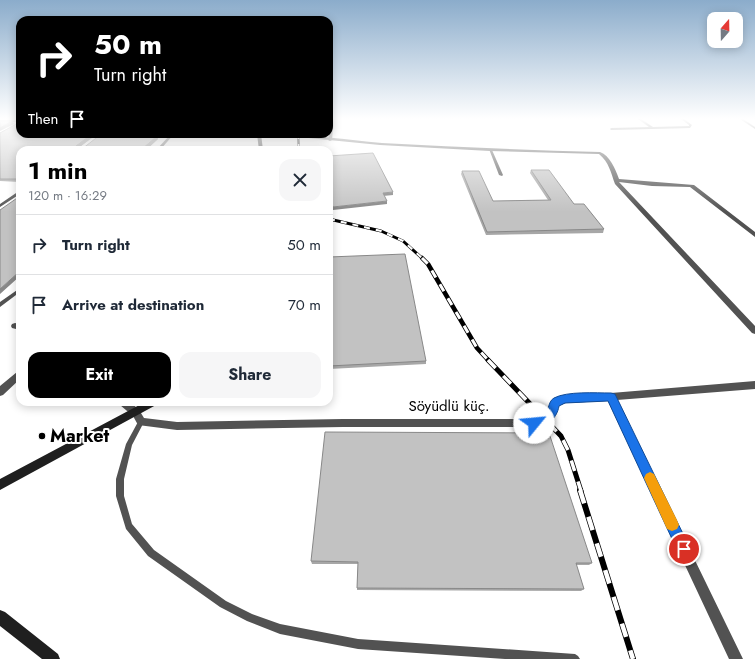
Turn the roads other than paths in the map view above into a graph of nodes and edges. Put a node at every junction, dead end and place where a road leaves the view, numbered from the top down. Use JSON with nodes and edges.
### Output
{"nodes":[{"id":1,"x":486,"y":150,"type":"edge"},
{"id":2,"x":490,"y":150,"type":"junction"},
{"id":3,"x":501,"y":175,"type":"dead end"},
{"id":4,"x":616,"y":180,"type":"junction"},
{"id":5,"x":16,"y":195,"type":"edge"},
{"id":6,"x":0,"y":206,"type":"edge"},
{"id":7,"x":755,"y":235,"type":"edge"},
{"id":8,"x":16,"y":293,"type":"edge"},
{"id":9,"x":0,"y":305,"type":"edge"},
{"id":10,"x":755,"y":331,"type":"edge"},
{"id":11,"x":16,"y":378,"type":"edge"},
{"id":12,"x":755,"y":385,"type":"edge"},
{"id":13,"x":0,"y":392,"type":"edge"},
{"id":14,"x":611,"y":397,"type":"junction"},
{"id":15,"x":128,"y":406,"type":"edge"},
{"id":16,"x":147,"y":406,"type":"edge"},
{"id":17,"x":136,"y":413,"type":"junction"},
{"id":18,"x":141,"y":422,"type":"junction"},
{"id":19,"x":0,"y":485,"type":"edge"},
{"id":20,"x":0,"y":617,"type":"edge"},
{"id":21,"x":53,"y":659,"type":"edge"},
{"id":22,"x":575,"y":659,"type":"edge"},
{"id":23,"x":736,"y":659,"type":"edge"}],
"edges":[{"from":1,"to":2,"type":"street"},
{"from":2,"to":3,"type":"lane"},
{"from":2,"to":4,"type":"street"},
{"from":4,"to":7,"type":"street"},
{"from":4,"to":10,"type":"street"},
{"from":5,"to":6,"type":"lane"},
{"from":8,"to":9,"type":"lane"},
{"from":11,"to":13,"type":"street"},
{"from":12,"to":14,"type":"street","name":"Söyüdlü küç."},
{"from":14,"to":18,"type":"street","name":"Söyüdlü küç."},
{"from":14,"to":23,"type":"street"},
{"from":15,"to":17,"type":"street"},
{"from":16,"to":17,"type":"street"},
{"from":17,"to":18,"type":"street"},
{"from":17,"to":19,"type":"street"},
{"from":18,"to":22,"type":"lane"},
{"from":20,"to":21,"type":"street"}]}
